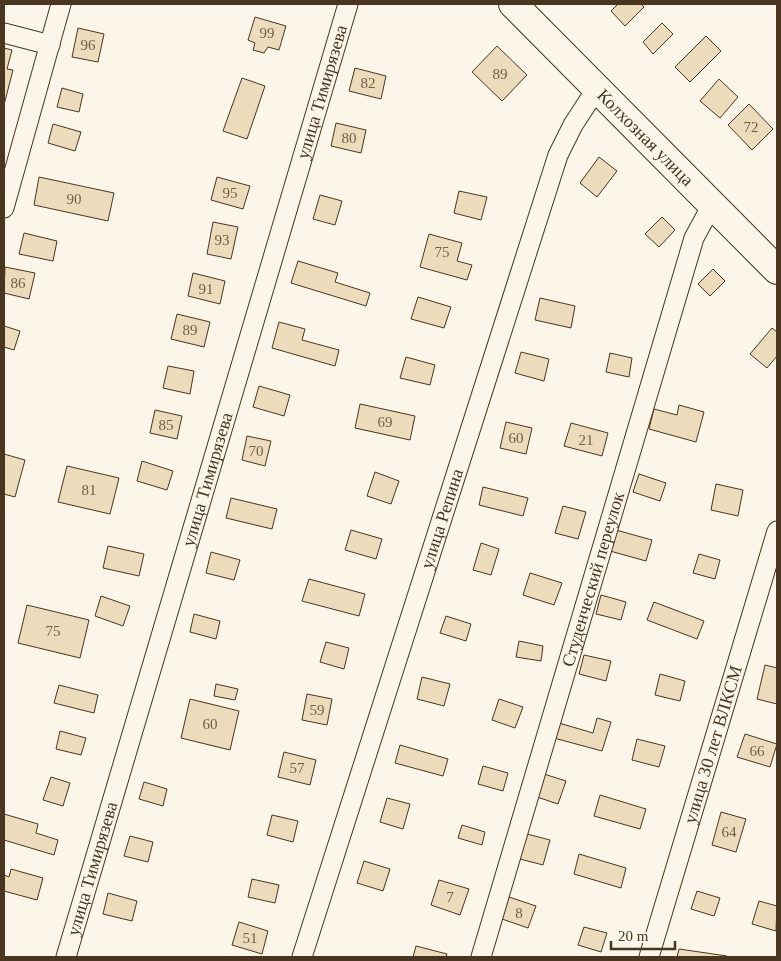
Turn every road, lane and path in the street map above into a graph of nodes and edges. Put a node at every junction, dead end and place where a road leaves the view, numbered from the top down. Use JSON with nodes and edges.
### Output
{"nodes":[{"id":1,"x":62,"y":4,"type":"edge"},
{"id":2,"x":348,"y":4,"type":"edge"},
{"id":3,"x":513,"y":4,"type":"edge"},
{"id":4,"x":4,"y":34,"type":"edge"},
{"id":5,"x":50,"y":46,"type":"junction"},
{"id":6,"x":597,"y":88,"type":"junction"},
{"id":7,"x":712,"y":205,"type":"junction"},
{"id":8,"x":4,"y":208,"type":"edge"},
{"id":9,"x":777,"y":270,"type":"edge"},
{"id":10,"x":777,"y":531,"type":"edge"},
{"id":11,"x":66,"y":957,"type":"edge"},
{"id":12,"x":302,"y":957,"type":"edge"},
{"id":13,"x":481,"y":957,"type":"edge"},
{"id":14,"x":649,"y":957,"type":"edge"}],
"edges":[{"from":1,"to":5,"type":"street"},
{"from":2,"to":11,"type":"street","name":"улица Тимирязева"},
{"from":3,"to":6,"type":"main road","name":"Колхозная улица"},
{"from":4,"to":5,"type":"street"},
{"from":5,"to":8,"type":"street"},
{"from":6,"to":7,"type":"main road","name":"Колхозная улица"},
{"from":6,"to":12,"type":"street","name":"улица Репина"},
{"from":7,"to":9,"type":"main road","name":"Колхозная улица"},
{"from":7,"to":13,"type":"street","name":"Студенческий переулок"},
{"from":10,"to":14,"type":"street","name":"улица 30 лет ВЛКСМ"}]}
